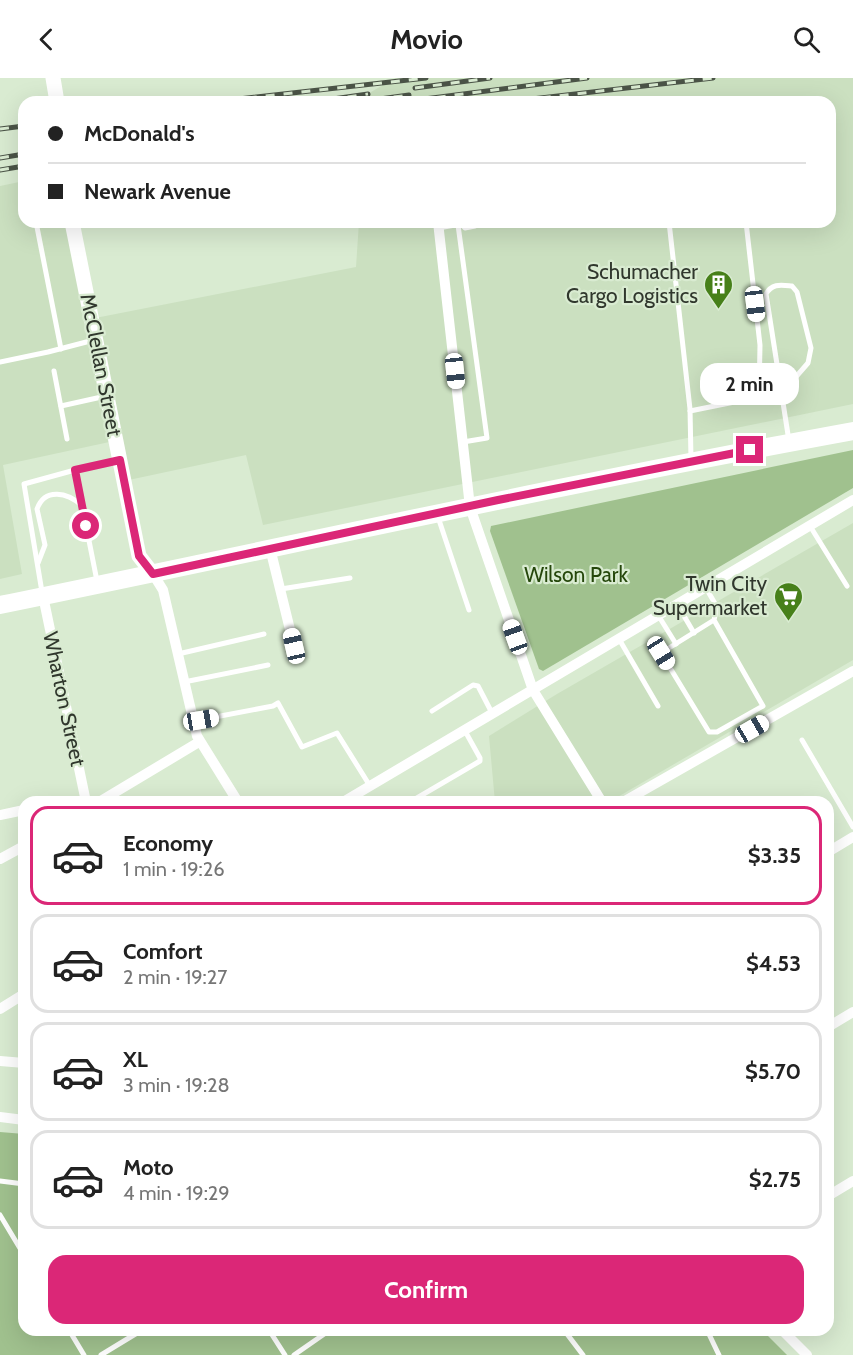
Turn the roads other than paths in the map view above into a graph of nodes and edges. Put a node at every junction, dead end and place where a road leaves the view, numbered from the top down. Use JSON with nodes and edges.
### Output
{"nodes":[{"id":1,"x":53,"y":78,"type":"edge"},
{"id":2,"x":56,"y":96,"type":"edge"},
{"id":3,"x":37,"y":228,"type":"edge"},
{"id":4,"x":73,"y":228,"type":"edge"},
{"id":5,"x":438,"y":228,"type":"edge"},
{"id":6,"x":461,"y":228,"type":"edge"},
{"id":7,"x":670,"y":228,"type":"edge"},
{"id":8,"x":747,"y":228,"type":"edge"},
{"id":9,"x":96,"y":339,"type":"junction"},
{"id":10,"x":61,"y":349,"type":"junction"},
{"id":11,"x":0,"y":362,"type":"edge"},
{"id":12,"x":54,"y":371,"type":"dead end"},
{"id":13,"x":781,"y":394,"type":"junction"},
{"id":14,"x":107,"y":396,"type":"junction"},
{"id":15,"x":61,"y":406,"type":"junction"},
{"id":16,"x":690,"y":411,"type":"junction"},
{"id":17,"x":853,"y":431,"type":"edge"},
{"id":18,"x":67,"y":439,"type":"dead end"},
{"id":19,"x":463,"y":442,"type":"junction"},
{"id":20,"x":789,"y":443,"type":"junction"},
{"id":21,"x":120,"y":460,"type":"junction"},
{"id":22,"x":691,"y":461,"type":"junction"},
{"id":23,"x":75,"y":470,"type":"junction"},
{"id":24,"x":853,"y":500,"type":"edge"},
{"id":25,"x":82,"y":506,"type":"junction"},
{"id":26,"x":470,"y":507,"type":"junction"},
{"id":27,"x":437,"y":514,"type":"junction"},
{"id":28,"x":810,"y":526,"type":"junction"},
{"id":29,"x":270,"y":548,"type":"junction"},
{"id":30,"x":38,"y":563,"type":"junction"},
{"id":31,"x":153,"y":574,"type":"junction"},
{"id":32,"x":350,"y":578,"type":"dead end"},
{"id":33,"x":851,"y":584,"type":"edge"},
{"id":34,"x":98,"y":585,"type":"junction"},
{"id":35,"x":706,"y":588,"type":"junction"},
{"id":36,"x":281,"y":589,"type":"junction"},
{"id":37,"x":43,"y":596,"type":"junction"},
{"id":38,"x":1,"y":600,"type":"edge"},
{"id":39,"x":677,"y":604,"type":"junction"},
{"id":40,"x":469,"y":610,"type":"dead end"},
{"id":41,"x":658,"y":615,"type":"junction"},
{"id":42,"x":714,"y":620,"type":"junction"},
{"id":43,"x":694,"y":633,"type":"junction"},
{"id":44,"x":264,"y":634,"type":"dead end"},
{"id":45,"x":619,"y":639,"type":"junction"},
{"id":46,"x":676,"y":644,"type":"junction"},
{"id":47,"x":294,"y":646,"type":"dead end"},
{"id":48,"x":178,"y":654,"type":"junction"},
{"id":49,"x":268,"y":665,"type":"dead end"},
{"id":50,"x":853,"y":671,"type":"edge"},
{"id":51,"x":184,"y":682,"type":"junction"},
{"id":52,"x":533,"y":690,"type":"junction"},
{"id":53,"x":658,"y":706,"type":"dead end"},
{"id":54,"x":763,"y":706,"type":"junction"},
{"id":55,"x":432,"y":711,"type":"dead end"},
{"id":56,"x":492,"y":712,"type":"junction"},
{"id":57,"x":770,"y":718,"type":"junction"},
{"id":58,"x":194,"y":721,"type":"junction"},
{"id":59,"x":464,"y":729,"type":"junction"},
{"id":60,"x":802,"y":740,"type":"dead end"},
{"id":61,"x":199,"y":742,"type":"junction"},
{"id":62,"x":370,"y":786,"type":"junction"},
{"id":63,"x":85,"y":796,"type":"edge"},
{"id":64,"x":109,"y":796,"type":"edge"},
{"id":65,"x":234,"y":796,"type":"edge"},
{"id":66,"x":352,"y":796,"type":"edge"},
{"id":67,"x":420,"y":796,"type":"edge"},
{"id":68,"x":598,"y":796,"type":"edge"},
{"id":69,"x":634,"y":796,"type":"edge"},
{"id":70,"x":18,"y":811,"type":"edge"},
{"id":71,"x":0,"y":815,"type":"edge"},
{"id":72,"x":853,"y":827,"type":"edge"},
{"id":73,"x":853,"y":837,"type":"edge"},
{"id":74,"x":834,"y":848,"type":"edge"},
{"id":75,"x":18,"y":850,"type":"edge"},
{"id":76,"x":0,"y":860,"type":"edge"},
{"id":77,"x":18,"y":998,"type":"edge"},
{"id":78,"x":0,"y":1009,"type":"edge"},
{"id":79,"x":853,"y":1012,"type":"edge"},
{"id":80,"x":834,"y":1023,"type":"edge"},
{"id":81,"x":0,"y":1061,"type":"edge"},
{"id":82,"x":18,"y":1062,"type":"edge"},
{"id":83,"x":0,"y":1117,"type":"edge"},
{"id":84,"x":18,"y":1119,"type":"edge"},
{"id":85,"x":853,"y":1180,"type":"edge"},
{"id":86,"x":0,"y":1181,"type":"edge"},
{"id":87,"x":18,"y":1183,"type":"edge"},
{"id":88,"x":834,"y":1190,"type":"edge"},
{"id":89,"x":0,"y":1215,"type":"edge"},
{"id":90,"x":18,"y":1245,"type":"edge"},
{"id":91,"x":73,"y":1336,"type":"edge"},
{"id":92,"x":132,"y":1336,"type":"edge"},
{"id":93,"x":272,"y":1336,"type":"edge"},
{"id":94,"x":321,"y":1336,"type":"edge"},
{"id":95,"x":568,"y":1336,"type":"edge"},
{"id":96,"x":710,"y":1336,"type":"edge"},
{"id":97,"x":788,"y":1336,"type":"edge"},
{"id":98,"x":84,"y":1355,"type":"edge"},
{"id":99,"x":101,"y":1355,"type":"edge"},
{"id":100,"x":285,"y":1355,"type":"edge"},
{"id":101,"x":294,"y":1355,"type":"edge"},
{"id":102,"x":582,"y":1355,"type":"edge"},
{"id":103,"x":719,"y":1355,"type":"edge"},
{"id":104,"x":807,"y":1355,"type":"edge"}],
"edges":[{"from":1,"to":2,"type":"main road"},
{"from":3,"to":10,"type":"lane"},
{"from":4,"to":9,"type":"main road","name":"McClellan Street"},
{"from":5,"to":19,"type":"street"},
{"from":6,"to":19,"type":"lane"},
{"from":7,"to":16,"type":"lane"},
{"from":8,"to":16,"type":"lane"},
{"from":9,"to":10,"type":"lane"},
{"from":9,"to":14,"type":"main road","name":"McClellan Street"},
{"from":10,"to":11,"type":"lane"},
{"from":12,"to":15,"type":"lane"},
{"from":13,"to":13,"type":"lane"},
{"from":13,"to":20,"type":"lane"},
{"from":14,"to":15,"type":"lane"},
{"from":14,"to":21,"type":"main road","name":"McClellan Street"},
{"from":15,"to":18,"type":"lane"},
{"from":16,"to":22,"type":"lane"},
{"from":17,"to":20,"type":"main road"},
{"from":19,"to":26,"type":"street"},
{"from":20,"to":22,"type":"main road"},
{"from":21,"to":23,"type":"lane"},
{"from":21,"to":31,"type":"main road","name":"McClellan Street"},
{"from":22,"to":26,"type":"main road"},
{"from":23,"to":25,"type":"lane"},
{"from":23,"to":30,"type":"lane"},
{"from":24,"to":28,"type":"street"},
{"from":25,"to":30,"type":"lane"},
{"from":25,"to":34,"type":"lane"},
{"from":26,"to":27,"type":"main road"},
{"from":26,"to":52,"type":"street"},
{"from":27,"to":29,"type":"main road"},
{"from":27,"to":40,"type":"lane"},
{"from":28,"to":33,"type":"lane"},
{"from":28,"to":35,"type":"street"},
{"from":29,"to":31,"type":"main road"},
{"from":29,"to":36,"type":"street"},
{"from":30,"to":37,"type":"lane"},
{"from":31,"to":34,"type":"main road"},
{"from":31,"to":48,"type":"street"},
{"from":32,"to":36,"type":"lane"},
{"from":34,"to":37,"type":"main road"},
{"from":35,"to":39,"type":"street"},
{"from":35,"to":42,"type":"lane"},
{"from":36,"to":47,"type":"street"},
{"from":37,"to":38,"type":"main road"},
{"from":37,"to":63,"type":"street","name":"Wharton Street"},
{"from":39,"to":41,"type":"street"},
{"from":39,"to":43,"type":"lane"},
{"from":41,"to":45,"type":"street"},
{"from":41,"to":46,"type":"lane"},
{"from":42,"to":43,"type":"lane"},
{"from":42,"to":54,"type":"lane"},
{"from":43,"to":46,"type":"lane"},
{"from":44,"to":48,"type":"lane"},
{"from":45,"to":52,"type":"street"},
{"from":45,"to":53,"type":"lane"},
{"from":46,"to":54,"type":"lane"},
{"from":48,"to":51,"type":"street"},
{"from":49,"to":51,"type":"lane"},
{"from":50,"to":57,"type":"street"},
{"from":51,"to":58,"type":"street"},
{"from":52,"to":56,"type":"street"},
{"from":52,"to":68,"type":"street"},
{"from":54,"to":57,"type":"lane"},
{"from":55,"to":56,"type":"lane"},
{"from":56,"to":59,"type":"street"},
{"from":57,"to":69,"type":"street"},
{"from":58,"to":61,"type":"street"},
{"from":58,"to":62,"type":"lane"},
{"from":59,"to":62,"type":"street"},
{"from":59,"to":67,"type":"lane"},
{"from":60,"to":72,"type":"lane"},
{"from":61,"to":64,"type":"street"},
{"from":61,"to":65,"type":"street"},
{"from":62,"to":66,"type":"street"},
{"from":70,"to":71,"type":"street"},
{"from":73,"to":74,"type":"street"},
{"from":75,"to":76,"type":"street"},
{"from":77,"to":78,"type":"street"},
{"from":79,"to":80,"type":"street"},
{"from":81,"to":82,"type":"street"},
{"from":83,"to":84,"type":"street"},
{"from":85,"to":88,"type":"street"},
{"from":86,"to":87,"type":"lane"},
{"from":89,"to":90,"type":"lane"},
{"from":91,"to":98,"type":"lane"},
{"from":92,"to":99,"type":"lane"},
{"from":93,"to":100,"type":"lane"},
{"from":94,"to":101,"type":"lane"},
{"from":95,"to":102,"type":"lane"},
{"from":96,"to":103,"type":"lane"},
{"from":97,"to":104,"type":"street"}]}
